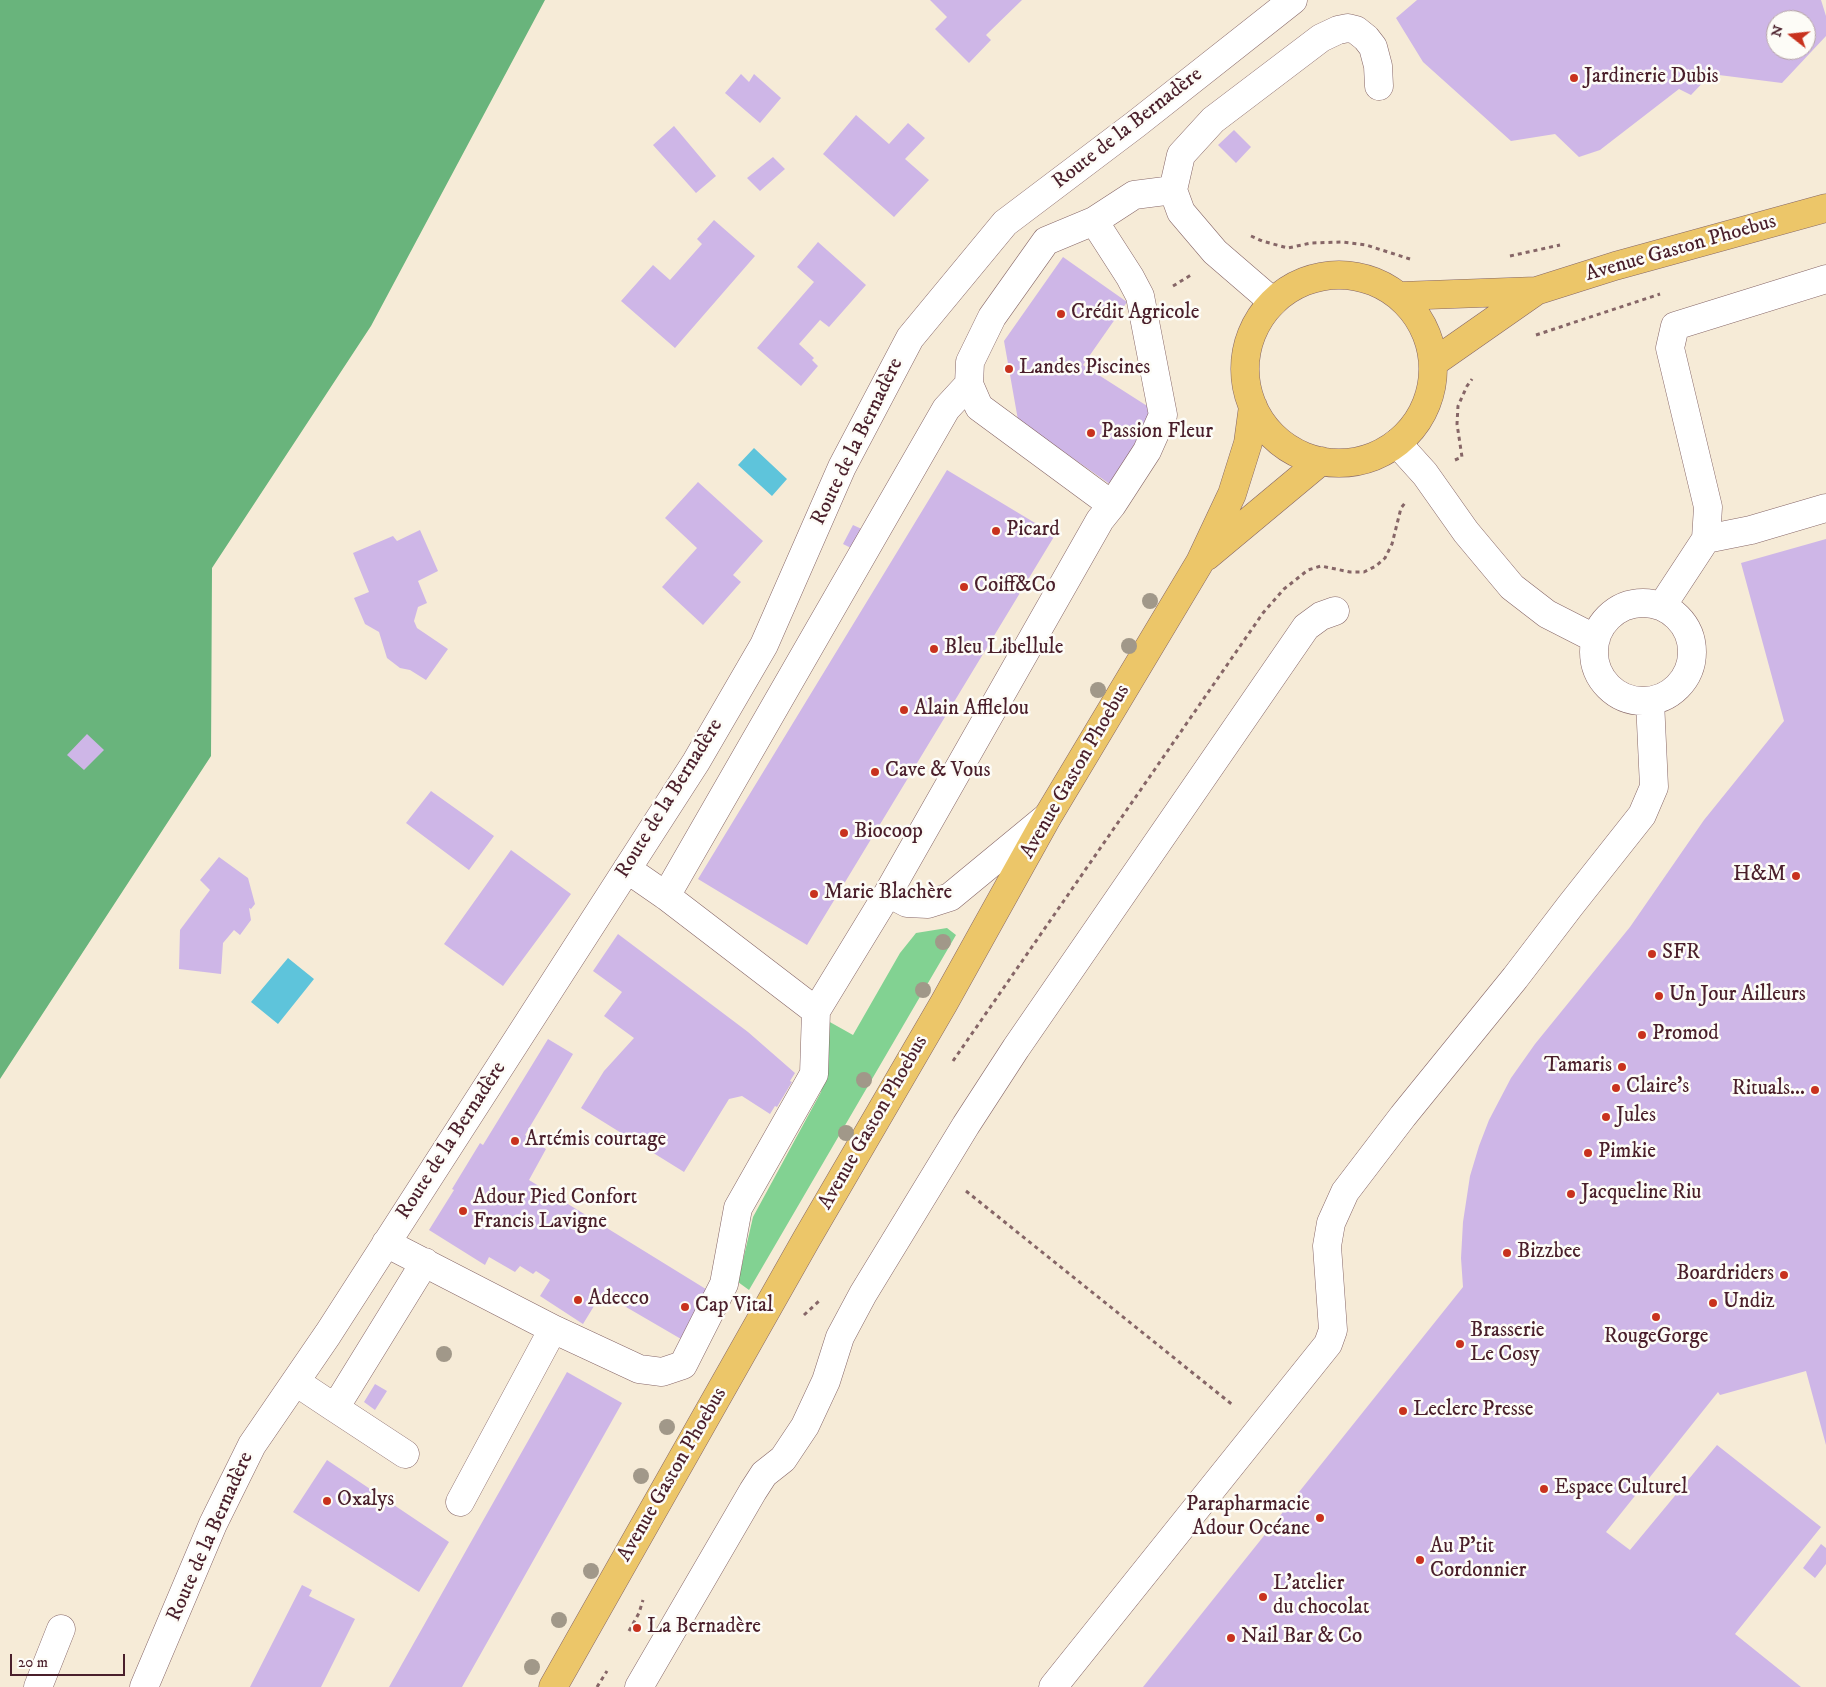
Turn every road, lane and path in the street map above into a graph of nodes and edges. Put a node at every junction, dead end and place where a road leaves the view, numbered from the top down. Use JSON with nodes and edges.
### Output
{"nodes":[{"id":1,"x":1293,"y":0,"type":"edge"},
{"id":2,"x":1379,"y":86,"type":"dead end"},
{"id":3,"x":1173,"y":190,"type":"junction"},
{"id":4,"x":1826,"y":208,"type":"edge"},
{"id":5,"x":1094,"y":221,"type":"junction"},
{"id":6,"x":1244,"y":233,"type":"dead end"},
{"id":7,"x":1562,"y":245,"type":"dead end"},
{"id":8,"x":1507,"y":256,"type":"dead end"},
{"id":9,"x":1417,"y":261,"type":"dead end"},
{"id":10,"x":1826,"y":279,"type":"edge"},
{"id":11,"x":1536,"y":291,"type":"junction"},
{"id":12,"x":1400,"y":296,"type":"junction"},
{"id":13,"x":1273,"y":302,"type":"junction"},
{"id":14,"x":1433,"y":363,"type":"junction"},
{"id":15,"x":969,"y":384,"type":"junction"},
{"id":16,"x":1252,"y":406,"type":"junction"},
{"id":17,"x":1397,"y":443,"type":"junction"},
{"id":18,"x":1321,"y":462,"type":"junction"},
{"id":19,"x":1112,"y":505,"type":"junction"},
{"id":20,"x":1826,"y":508,"type":"edge"},
{"id":21,"x":1706,"y":539,"type":"junction"},
{"id":22,"x":1200,"y":562,"type":"junction"},
{"id":23,"x":1662,"y":606,"type":"junction"},
{"id":24,"x":1335,"y":611,"type":"dead end"},
{"id":25,"x":1596,"y":638,"type":"junction"},
{"id":26,"x":1650,"y":701,"type":"junction"},
{"id":27,"x":1048,"y":816,"type":"junction"},
{"id":28,"x":626,"y":869,"type":"junction"},
{"id":29,"x":888,"y":894,"type":"junction"},
{"id":30,"x":666,"y":896,"type":"junction"},
{"id":31,"x":816,"y":1011,"type":"junction"},
{"id":32,"x":939,"y":1169,"type":"junction"},
{"id":33,"x":386,"y":1243,"type":"junction"},
{"id":34,"x":425,"y":1262,"type":"junction"},
{"id":35,"x":822,"y":1298,"type":"dead end"},
{"id":36,"x":803,"y":1316,"type":"dead end"},
{"id":37,"x":554,"y":1329,"type":"junction"},
{"id":38,"x":296,"y":1382,"type":"junction"},
{"id":39,"x":335,"y":1408,"type":"junction"},
{"id":40,"x":1262,"y":1428,"type":"junction"},
{"id":41,"x":405,"y":1454,"type":"dead end"},
{"id":42,"x":460,"y":1502,"type":"dead end"},
{"id":43,"x":61,"y":1629,"type":"dead end"},
{"id":44,"x":38,"y":1687,"type":"edge"},
{"id":45,"x":144,"y":1687,"type":"edge"},
{"id":46,"x":553,"y":1687,"type":"edge"},
{"id":47,"x":639,"y":1687,"type":"edge"},
{"id":48,"x":1053,"y":1687,"type":"edge"}],
"edges":[{"from":1,"to":28,"type":"street","name":"Route de la Bernadère"},
{"from":2,"to":3,"type":"street"},
{"from":3,"to":5,"type":"street"},
{"from":3,"to":13,"type":"street"},
{"from":4,"to":11,"type":"main road","name":"Avenue Gaston Phoebus"},
{"from":5,"to":15,"type":"street"},
{"from":5,"to":19,"type":"street"},
{"from":6,"to":9,"type":"path"},
{"from":7,"to":8,"type":"path"},
{"from":10,"to":21,"type":"street"},
{"from":11,"to":12,"type":"main road","name":"Avenue Gaston Phoebus"},
{"from":11,"to":14,"type":"main road","name":"Avenue Gaston Phoebus"},
{"from":12,"to":13,"type":"main road"},
{"from":12,"to":14,"type":"main road"},
{"from":13,"to":16,"type":"main road"},
{"from":14,"to":17,"type":"main road"},
{"from":15,"to":19,"type":"street"},
{"from":15,"to":30,"type":"street"},
{"from":16,"to":18,"type":"main road"},
{"from":16,"to":22,"type":"main road","name":"Avenue Gaston Phoebus"},
{"from":17,"to":18,"type":"main road"},
{"from":17,"to":25,"type":"street"},
{"from":18,"to":22,"type":"main road","name":"Avenue Gaston Phoebus"},
{"from":19,"to":29,"type":"street"},
{"from":20,"to":21,"type":"street"},
{"from":21,"to":23,"type":"street"},
{"from":22,"to":27,"type":"main road","name":"Avenue Gaston Phoebus"},
{"from":23,"to":25,"type":"street"},
{"from":23,"to":26,"type":"street"},
{"from":24,"to":32,"type":"street"},
{"from":25,"to":26,"type":"street"},
{"from":26,"to":40,"type":"street"},
{"from":27,"to":29,"type":"street"},
{"from":27,"to":46,"type":"main road","name":"Avenue Gaston Phoebus"},
{"from":28,"to":30,"type":"street"},
{"from":28,"to":33,"type":"street","name":"Route de la Bernadère"},
{"from":29,"to":31,"type":"street"},
{"from":30,"to":31,"type":"street"},
{"from":31,"to":37,"type":"street"},
{"from":32,"to":40,"type":"path"},
{"from":32,"to":47,"type":"street"},
{"from":33,"to":34,"type":"street"},
{"from":33,"to":38,"type":"street","name":"Route de la Bernadère"},
{"from":34,"to":37,"type":"street"},
{"from":34,"to":39,"type":"street"},
{"from":35,"to":36,"type":"path"},
{"from":37,"to":42,"type":"street"},
{"from":38,"to":39,"type":"street"},
{"from":38,"to":45,"type":"street","name":"Route de la Bernadère"},
{"from":39,"to":41,"type":"street"},
{"from":40,"to":48,"type":"street"},
{"from":43,"to":44,"type":"street"}]}
